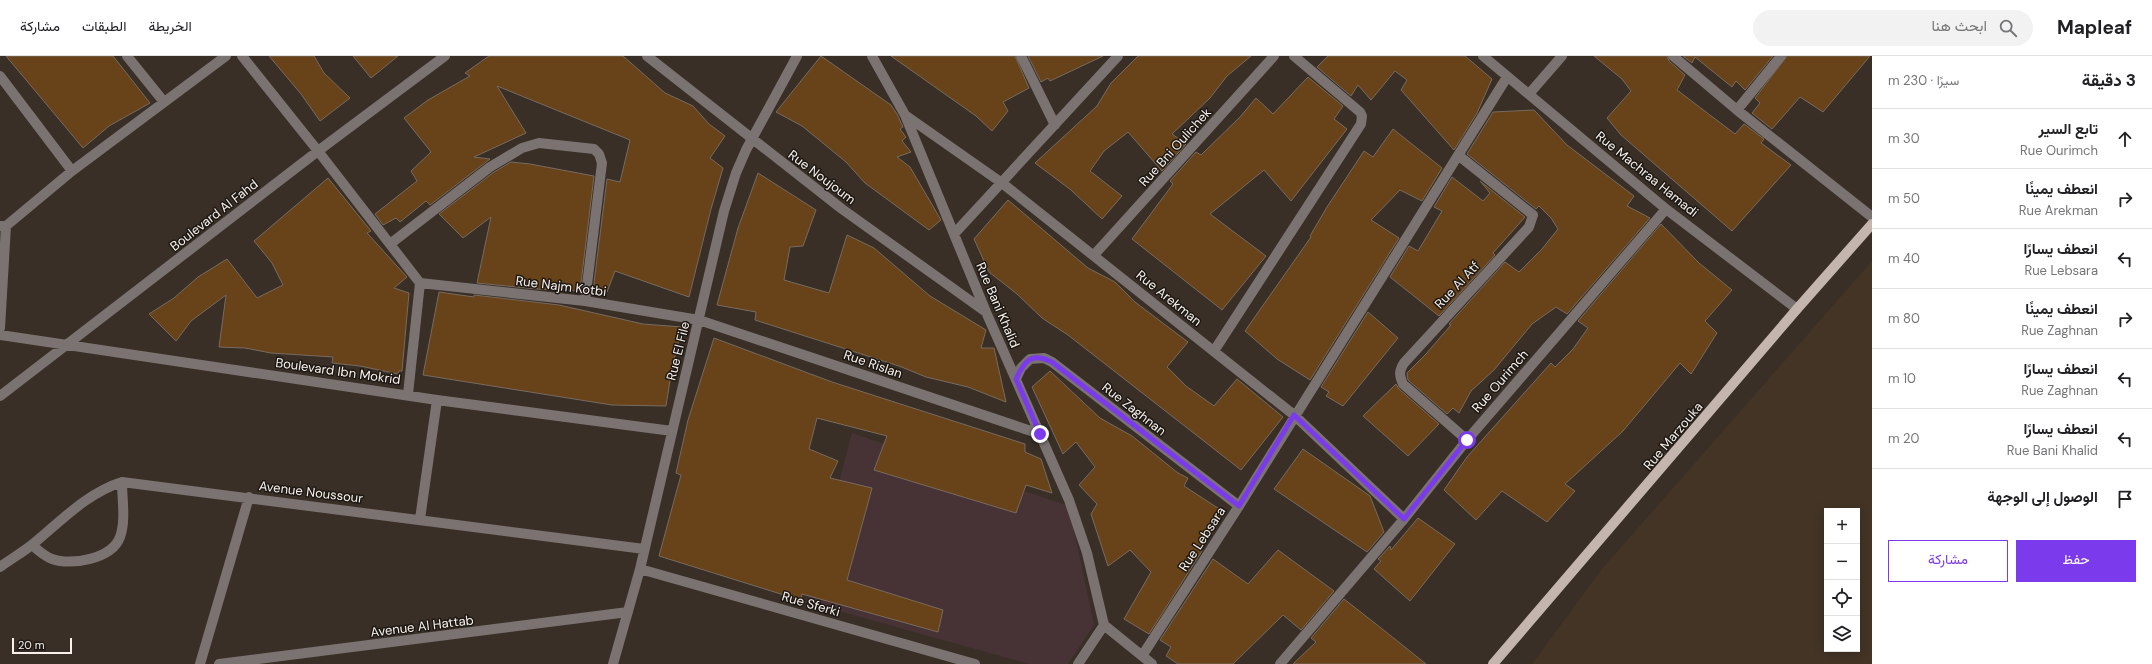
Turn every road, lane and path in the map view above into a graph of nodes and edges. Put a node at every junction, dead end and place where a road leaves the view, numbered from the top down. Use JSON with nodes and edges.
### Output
{"nodes":[{"id":1,"x":127,"y":56,"type":"edge"},
{"id":2,"x":226,"y":56,"type":"edge"},
{"id":3,"x":242,"y":56,"type":"edge"},
{"id":4,"x":445,"y":56,"type":"edge"},
{"id":5,"x":647,"y":56,"type":"edge"},
{"id":6,"x":797,"y":56,"type":"edge"},
{"id":7,"x":872,"y":56,"type":"edge"},
{"id":8,"x":1020,"y":56,"type":"edge"},
{"id":9,"x":1118,"y":56,"type":"edge"},
{"id":10,"x":1274,"y":56,"type":"edge"},
{"id":11,"x":1294,"y":56,"type":"edge"},
{"id":12,"x":1483,"y":56,"type":"edge"},
{"id":13,"x":1562,"y":56,"type":"edge"},
{"id":14,"x":1674,"y":56,"type":"edge"},
{"id":15,"x":1781,"y":56,"type":"edge"},
{"id":16,"x":0,"y":76,"type":"edge"},
{"id":17,"x":1507,"y":77,"type":"junction"},
{"id":18,"x":1529,"y":94,"type":"junction"},
{"id":19,"x":164,"y":102,"type":"junction"},
{"id":20,"x":1737,"y":110,"type":"junction"},
{"id":21,"x":904,"y":115,"type":"junction"},
{"id":22,"x":1055,"y":125,"type":"junction"},
{"id":23,"x":751,"y":139,"type":"junction"},
{"id":24,"x":318,"y":151,"type":"junction"},
{"id":25,"x":1458,"y":155,"type":"junction"},
{"id":26,"x":72,"y":171,"type":"junction"},
{"id":27,"x":1002,"y":183,"type":"junction"},
{"id":28,"x":1666,"y":209,"type":"junction"},
{"id":29,"x":1872,"y":217,"type":"edge"},
{"id":30,"x":1872,"y":224,"type":"edge"},
{"id":31,"x":3,"y":226,"type":"edge"},
{"id":32,"x":954,"y":234,"type":"junction"},
{"id":33,"x":390,"y":244,"type":"junction"},
{"id":34,"x":1094,"y":255,"type":"junction"},
{"id":35,"x":420,"y":283,"type":"junction"},
{"id":36,"x":584,"y":301,"type":"junction"},
{"id":37,"x":1797,"y":309,"type":"junction"},
{"id":38,"x":986,"y":312,"type":"junction"},
{"id":39,"x":699,"y":320,"type":"junction"},
{"id":40,"x":0,"y":328,"type":"edge"},
{"id":41,"x":0,"y":335,"type":"edge"},
{"id":42,"x":68,"y":346,"type":"junction"},
{"id":43,"x":1214,"y":351,"type":"junction"},
{"id":44,"x":1016,"y":379,"type":"junction"},
{"id":45,"x":408,"y":394,"type":"junction"},
{"id":46,"x":0,"y":396,"type":"edge"},
{"id":47,"x":437,"y":400,"type":"junction"},
{"id":48,"x":1294,"y":415,"type":"junction"},
{"id":49,"x":672,"y":431,"type":"junction"},
{"id":50,"x":1040,"y":434,"type":"junction"},
{"id":51,"x":1467,"y":440,"type":"junction"},
{"id":52,"x":122,"y":482,"type":"junction"},
{"id":53,"x":249,"y":497,"type":"junction"},
{"id":54,"x":1239,"y":506,"type":"junction"},
{"id":55,"x":420,"y":519,"type":"junction"},
{"id":56,"x":1404,"y":519,"type":"junction"},
{"id":57,"x":32,"y":545,"type":"junction"},
{"id":58,"x":644,"y":549,"type":"junction"},
{"id":59,"x":0,"y":567,"type":"edge"},
{"id":60,"x":640,"y":569,"type":"junction"},
{"id":61,"x":628,"y":612,"type":"junction"},
{"id":62,"x":1104,"y":625,"type":"junction"},
{"id":63,"x":1142,"y":656,"type":"junction"},
{"id":64,"x":252,"y":662,"type":"edge"},
{"id":65,"x":200,"y":664,"type":"edge"},
{"id":66,"x":218,"y":664,"type":"edge"},
{"id":67,"x":612,"y":664,"type":"edge"},
{"id":68,"x":974,"y":664,"type":"edge"},
{"id":69,"x":1078,"y":664,"type":"edge"},
{"id":70,"x":1152,"y":664,"type":"edge"},
{"id":71,"x":1280,"y":664,"type":"edge"},
{"id":72,"x":1493,"y":664,"type":"edge"}],
"edges":[{"from":1,"to":19,"type":"street"},
{"from":2,"to":19,"type":"street"},
{"from":3,"to":24,"type":"street"},
{"from":4,"to":24,"type":"street","name":"Boulevard Al Fahd"},
{"from":5,"to":23,"type":"street","name":"Rue Noujoum"},
{"from":6,"to":23,"type":"street","name":"Rue El File"},
{"from":7,"to":21,"type":"street","name":"Rue Bani Khalid"},
{"from":8,"to":22,"type":"street"},
{"from":9,"to":22,"type":"street"},
{"from":10,"to":34,"type":"street","name":"Rue Bni Oulichek"},
{"from":11,"to":43,"type":"street"},
{"from":12,"to":17,"type":"street","name":"Rue Machraa Hamadi"},
{"from":13,"to":18,"type":"street"},
{"from":14,"to":20,"type":"street"},
{"from":15,"to":20,"type":"street"},
{"from":16,"to":26,"type":"street"},
{"from":17,"to":18,"type":"street","name":"Rue Machraa Hamadi"},
{"from":17,"to":25,"type":"street","name":"Rue Lebsara"},
{"from":18,"to":28,"type":"street","name":"Rue Machraa Hamadi"},
{"from":19,"to":26,"type":"street"},
{"from":20,"to":29,"type":"street"},
{"from":21,"to":27,"type":"street","name":"Rue Arekman"},
{"from":21,"to":32,"type":"street","name":"Rue Bani Khalid"},
{"from":22,"to":27,"type":"street"},
{"from":23,"to":38,"type":"street","name":"Rue Noujoum"},
{"from":23,"to":39,"type":"street","name":"Rue El File"},
{"from":24,"to":33,"type":"street"},
{"from":24,"to":42,"type":"street","name":"Boulevard Al Fahd"},
{"from":25,"to":48,"type":"street","name":"Rue Lebsara"},
{"from":25,"to":51,"type":"street","name":"Rue Al Atf"},
{"from":26,"to":31,"type":"street"},
{"from":27,"to":32,"type":"street"},
{"from":27,"to":34,"type":"street","name":"Rue Arekman"},
{"from":28,"to":37,"type":"street","name":"Rue Machraa Hamadi"},
{"from":28,"to":51,"type":"street","name":"Rue Ourimch"},
{"from":30,"to":37,"type":"main road","name":"Rue Marzouka"},
{"from":31,"to":40,"type":"street"},
{"from":32,"to":38,"type":"street","name":"Rue Bani Khalid"},
{"from":33,"to":35,"type":"street"},
{"from":33,"to":36,"type":"street"},
{"from":34,"to":43,"type":"street","name":"Rue Arekman"},
{"from":35,"to":36,"type":"street","name":"Rue Najm Kotbi"},
{"from":35,"to":45,"type":"street"},
{"from":36,"to":39,"type":"street","name":"Rue Najm Kotbi"},
{"from":37,"to":72,"type":"main road","name":"Rue Marzouka"},
{"from":38,"to":44,"type":"street","name":"Rue Bani Khalid"},
{"from":39,"to":49,"type":"street","name":"Rue El File"},
{"from":39,"to":50,"type":"street","name":"Rue Rislan"},
{"from":41,"to":42,"type":"street","name":"Boulevard Ibn Mokrid"},
{"from":42,"to":45,"type":"street","name":"Boulevard Ibn Mokrid"},
{"from":42,"to":46,"type":"street","name":"Boulevard Al Fahd"},
{"from":43,"to":48,"type":"street","name":"Rue Arekman"},
{"from":44,"to":50,"type":"street","name":"Rue Bani Khalid"},
{"from":44,"to":54,"type":"street","name":"Rue Zaghnan"},
{"from":45,"to":47,"type":"street","name":"Boulevard Ibn Mokrid"},
{"from":47,"to":49,"type":"street","name":"Boulevard Ibn Mokrid"},
{"from":47,"to":55,"type":"street"},
{"from":48,"to":54,"type":"street","name":"Rue Lebsara"},
{"from":48,"to":56,"type":"street","name":"Rue Arekman"},
{"from":49,"to":58,"type":"street","name":"Rue El File"},
{"from":50,"to":62,"type":"street","name":"Rue Bani Khalid"},
{"from":51,"to":56,"type":"street","name":"Rue Ourimch"},
{"from":52,"to":53,"type":"street","name":"Avenue Noussour"},
{"from":52,"to":57,"type":"street","name":"Avenue Noussour"},
{"from":52,"to":57,"type":"street"},
{"from":53,"to":55,"type":"street","name":"Avenue Noussour"},
{"from":53,"to":65,"type":"street"},
{"from":54,"to":63,"type":"street","name":"Rue Lebsara"},
{"from":55,"to":58,"type":"street","name":"Avenue Noussour"},
{"from":56,"to":71,"type":"street","name":"Rue Ourimch"},
{"from":57,"to":59,"type":"street","name":"Avenue Noussour"},
{"from":58,"to":60,"type":"street","name":"Rue El File"},
{"from":60,"to":61,"type":"street","name":"Rue El File"},
{"from":60,"to":68,"type":"street","name":"Rue Sferki"},
{"from":61,"to":64,"type":"street","name":"Avenue Al Hattab"},
{"from":61,"to":67,"type":"street","name":"Rue El File"},
{"from":62,"to":63,"type":"street"},
{"from":62,"to":69,"type":"street"},
{"from":63,"to":70,"type":"street"},
{"from":64,"to":66,"type":"street","name":"Avenue Al Hattab"}]}
